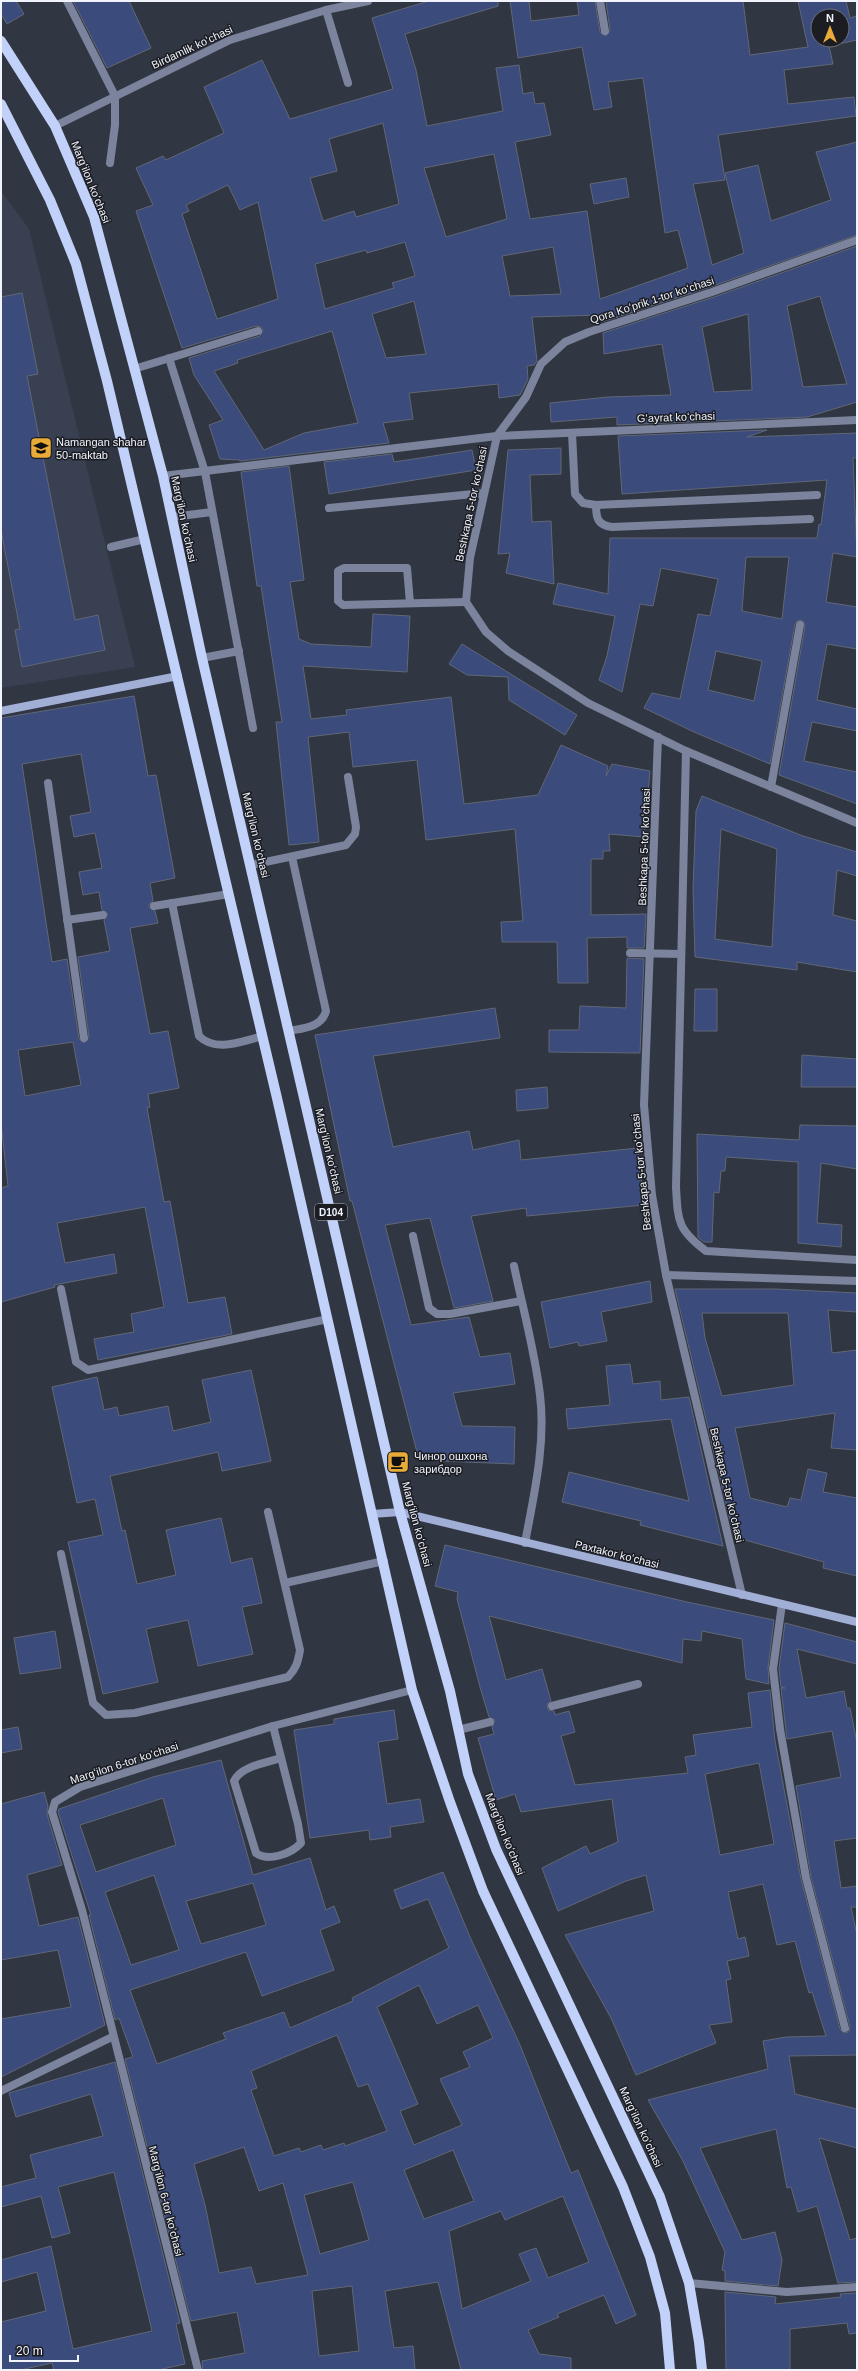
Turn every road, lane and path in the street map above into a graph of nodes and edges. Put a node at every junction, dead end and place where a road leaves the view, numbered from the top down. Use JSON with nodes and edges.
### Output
{"nodes":[{"id":1,"x":67,"y":1,"type":"edge"},
{"id":2,"x":368,"y":1,"type":"edge"},
{"id":3,"x":600,"y":1,"type":"edge"},
{"id":4,"x":326,"y":10,"type":"junction"},
{"id":5,"x":605,"y":31,"type":"dead end"},
{"id":6,"x":1,"y":41,"type":"edge"},
{"id":7,"x":348,"y":83,"type":"dead end"},
{"id":8,"x":115,"y":96,"type":"junction"},
{"id":9,"x":1,"y":104,"type":"edge"},
{"id":10,"x":55,"y":126,"type":"junction"},
{"id":11,"x":110,"y":163,"type":"dead end"},
{"id":12,"x":857,"y":240,"type":"edge"},
{"id":13,"x":258,"y":331,"type":"dead end"},
{"id":14,"x":169,"y":358,"type":"junction"},
{"id":15,"x":134,"y":369,"type":"junction"},
{"id":16,"x":857,"y":420,"type":"edge"},
{"id":17,"x":572,"y":433,"type":"junction"},
{"id":18,"x":497,"y":436,"type":"junction"},
{"id":19,"x":205,"y":472,"type":"junction"},
{"id":20,"x":163,"y":476,"type":"junction"},
{"id":21,"x":484,"y":493,"type":"junction"},
{"id":22,"x":817,"y":495,"type":"dead end"},
{"id":23,"x":596,"y":505,"type":"junction"},
{"id":24,"x":329,"y":508,"type":"dead end"},
{"id":25,"x":212,"y":512,"type":"junction"},
{"id":26,"x":172,"y":517,"type":"junction"},
{"id":27,"x":810,"y":519,"type":"dead end"},
{"id":28,"x":145,"y":539,"type":"junction"},
{"id":29,"x":111,"y":547,"type":"dead end"},
{"id":30,"x":466,"y":602,"type":"junction"},
{"id":31,"x":410,"y":603,"type":"junction"},
{"id":32,"x":800,"y":625,"type":"dead end"},
{"id":33,"x":239,"y":651,"type":"junction"},
{"id":34,"x":202,"y":658,"type":"junction"},
{"id":35,"x":178,"y":676,"type":"junction"},
{"id":36,"x":1,"y":712,"type":"edge"},
{"id":37,"x":253,"y":728,"type":"dead end"},
{"id":38,"x":658,"y":737,"type":"junction"},
{"id":39,"x":686,"y":750,"type":"junction"},
{"id":40,"x":348,"y":777,"type":"dead end"},
{"id":41,"x":48,"y":782,"type":"dead end"},
{"id":42,"x":771,"y":787,"type":"junction"},
{"id":43,"x":857,"y":823,"type":"edge"},
{"id":44,"x":292,"y":857,"type":"junction"},
{"id":45,"x":251,"y":865,"type":"junction"},
{"id":46,"x":229,"y":894,"type":"junction"},
{"id":47,"x":172,"y":903,"type":"junction"},
{"id":48,"x":154,"y":906,"type":"dead end"},
{"id":49,"x":103,"y":915,"type":"dead end"},
{"id":50,"x":67,"y":920,"type":"junction"},
{"id":51,"x":630,"y":953,"type":"dead end"},
{"id":52,"x":651,"y":954,"type":"junction"},
{"id":53,"x":681,"y":954,"type":"junction"},
{"id":54,"x":289,"y":1031,"type":"junction"},
{"id":55,"x":263,"y":1036,"type":"junction"},
{"id":56,"x":84,"y":1038,"type":"dead end"},
{"id":57,"x":413,"y":1236,"type":"dead end"},
{"id":58,"x":857,"y":1260,"type":"edge"},
{"id":59,"x":514,"y":1266,"type":"dead end"},
{"id":60,"x":666,"y":1276,"type":"junction"},
{"id":61,"x":857,"y":1281,"type":"edge"},
{"id":62,"x":61,"y":1289,"type":"dead end"},
{"id":63,"x":521,"y":1301,"type":"junction"},
{"id":64,"x":328,"y":1319,"type":"junction"},
{"id":65,"x":268,"y":1512,"type":"dead end"},
{"id":66,"x":400,"y":1512,"type":"junction"},
{"id":67,"x":372,"y":1514,"type":"junction"},
{"id":68,"x":525,"y":1543,"type":"junction"},
{"id":69,"x":61,"y":1554,"type":"dead end"},
{"id":70,"x":384,"y":1561,"type":"junction"},
{"id":71,"x":285,"y":1583,"type":"junction"},
{"id":72,"x":742,"y":1595,"type":"junction"},
{"id":73,"x":782,"y":1604,"type":"junction"},
{"id":74,"x":857,"y":1622,"type":"edge"},
{"id":75,"x":638,"y":1684,"type":"dead end"},
{"id":76,"x":412,"y":1690,"type":"junction"},
{"id":77,"x":552,"y":1706,"type":"dead end"},
{"id":78,"x":490,"y":1722,"type":"dead end"},
{"id":79,"x":273,"y":1726,"type":"junction"},
{"id":80,"x":458,"y":1730,"type":"junction"},
{"id":81,"x":281,"y":1758,"type":"junction"},
{"id":82,"x":846,"y":2028,"type":"dead end"},
{"id":83,"x":112,"y":2037,"type":"junction"},
{"id":84,"x":1,"y":2091,"type":"edge"},
{"id":85,"x":689,"y":2283,"type":"junction"},
{"id":86,"x":857,"y":2287,"type":"edge"},
{"id":87,"x":198,"y":2370,"type":"edge"},
{"id":88,"x":670,"y":2370,"type":"edge"},
{"id":89,"x":702,"y":2370,"type":"edge"}],
"edges":[{"from":1,"to":8,"type":"street"},
{"from":2,"to":4,"type":"street","name":"Birdamlik koʻchasi"},
{"from":3,"to":5,"type":"street"},
{"from":4,"to":7,"type":"street"},
{"from":4,"to":8,"type":"street","name":"Birdamlik koʻchasi"},
{"from":6,"to":10,"type":"main road","name":"Margʻilon koʻchasi","number":"D104"},
{"from":8,"to":10,"type":"street","name":"Birdamlik koʻchasi"},
{"from":8,"to":11,"type":"street"},
{"from":9,"to":28,"type":"main road","number":"D104"},
{"from":10,"to":15,"type":"main road","name":"Margʻilon koʻchasi","number":"D104"},
{"from":12,"to":18,"type":"street","name":"Qora Koʻprik 1-tor koʻchasi"},
{"from":13,"to":14,"type":"street"},
{"from":14,"to":15,"type":"street"},
{"from":14,"to":19,"type":"street"},
{"from":15,"to":20,"type":"main road","name":"Margʻilon koʻchasi","number":"D104"},
{"from":16,"to":17,"type":"street","name":"Gʻayrat koʻchasi"},
{"from":17,"to":18,"type":"street","name":"Gʻayrat koʻchasi"},
{"from":17,"to":23,"type":"street"},
{"from":18,"to":19,"type":"street","name":"Gʻayrat koʻchasi"},
{"from":18,"to":21,"type":"street","name":"Beshkapa 5-tor koʻchasi"},
{"from":19,"to":20,"type":"street","name":"Gʻayrat koʻchasi"},
{"from":19,"to":25,"type":"street"},
{"from":20,"to":26,"type":"main road","name":"Margʻilon koʻchasi","number":"D104"},
{"from":21,"to":24,"type":"street"},
{"from":21,"to":30,"type":"street","name":"Beshkapa 5-tor koʻchasi"},
{"from":22,"to":23,"type":"street"},
{"from":23,"to":27,"type":"street"},
{"from":25,"to":26,"type":"street"},
{"from":25,"to":33,"type":"street"},
{"from":26,"to":34,"type":"main road","name":"Margʻilon koʻchasi","number":"D104"},
{"from":28,"to":29,"type":"street"},
{"from":28,"to":35,"type":"main road","number":"D104"},
{"from":30,"to":31,"type":"street"},
{"from":30,"to":38,"type":"street"},
{"from":31,"to":31,"type":"street"},
{"from":32,"to":42,"type":"street"},
{"from":33,"to":34,"type":"street"},
{"from":33,"to":37,"type":"street"},
{"from":34,"to":45,"type":"main road","name":"Margʻilon koʻchasi","number":"D104"},
{"from":35,"to":36,"type":"main road"},
{"from":35,"to":46,"type":"main road","number":"D104"},
{"from":38,"to":39,"type":"street"},
{"from":38,"to":52,"type":"street","name":"Beshkapa 5-tor koʻchasi"},
{"from":39,"to":42,"type":"street"},
{"from":39,"to":53,"type":"street"},
{"from":40,"to":44,"type":"street"},
{"from":41,"to":50,"type":"street"},
{"from":42,"to":43,"type":"street"},
{"from":44,"to":45,"type":"street"},
{"from":44,"to":54,"type":"street"},
{"from":45,"to":54,"type":"main road","name":"Margʻilon koʻchasi","number":"D104"},
{"from":46,"to":47,"type":"street"},
{"from":46,"to":55,"type":"main road","number":"D104"},
{"from":47,"to":48,"type":"street"},
{"from":47,"to":55,"type":"street"},
{"from":49,"to":50,"type":"street"},
{"from":50,"to":56,"type":"street"},
{"from":51,"to":52,"type":"street"},
{"from":52,"to":53,"type":"street"},
{"from":52,"to":60,"type":"street","name":"Beshkapa 5-tor koʻchasi"},
{"from":53,"to":58,"type":"street"},
{"from":54,"to":66,"type":"main road","name":"Margʻilon koʻchasi","number":"D104"},
{"from":55,"to":64,"type":"main road","number":"D104"},
{"from":57,"to":63,"type":"street"},
{"from":59,"to":63,"type":"street"},
{"from":60,"to":61,"type":"street"},
{"from":60,"to":72,"type":"street","name":"Beshkapa 5-tor koʻchasi"},
{"from":62,"to":64,"type":"street"},
{"from":63,"to":68,"type":"street"},
{"from":64,"to":67,"type":"main road","number":"D104"},
{"from":65,"to":71,"type":"street"},
{"from":66,"to":67,"type":"main road","name":"Paxtakor koʻchasi"},
{"from":66,"to":68,"type":"main road","name":"Paxtakor koʻchasi"},
{"from":66,"to":80,"type":"main road","name":"Margʻilon koʻchasi","number":"D104"},
{"from":67,"to":70,"type":"main road","number":"D104"},
{"from":68,"to":72,"type":"main road","name":"Paxtakor koʻchasi"},
{"from":69,"to":71,"type":"street"},
{"from":70,"to":71,"type":"street"},
{"from":70,"to":76,"type":"main road","number":"D104"},
{"from":72,"to":73,"type":"main road","name":"Paxtakor koʻchasi"},
{"from":73,"to":74,"type":"main road","name":"Paxtakor koʻchasi"},
{"from":73,"to":82,"type":"street"},
{"from":75,"to":77,"type":"street"},
{"from":76,"to":79,"type":"street","name":"Margʻilon 6-tor koʻchasi"},
{"from":76,"to":88,"type":"main road","number":"D104"},
{"from":78,"to":80,"type":"street"},
{"from":79,"to":81,"type":"street"},
{"from":79,"to":83,"type":"street","name":"Margʻilon 6-tor koʻchasi"},
{"from":80,"to":85,"type":"main road","name":"Margʻilon koʻchasi","number":"D104"},
{"from":81,"to":81,"type":"street"},
{"from":83,"to":84,"type":"street"},
{"from":83,"to":87,"type":"street","name":"Margʻilon 6-tor koʻchasi"},
{"from":85,"to":86,"type":"street"},
{"from":85,"to":89,"type":"main road","name":"Margʻilon koʻchasi","number":"D104"}]}
